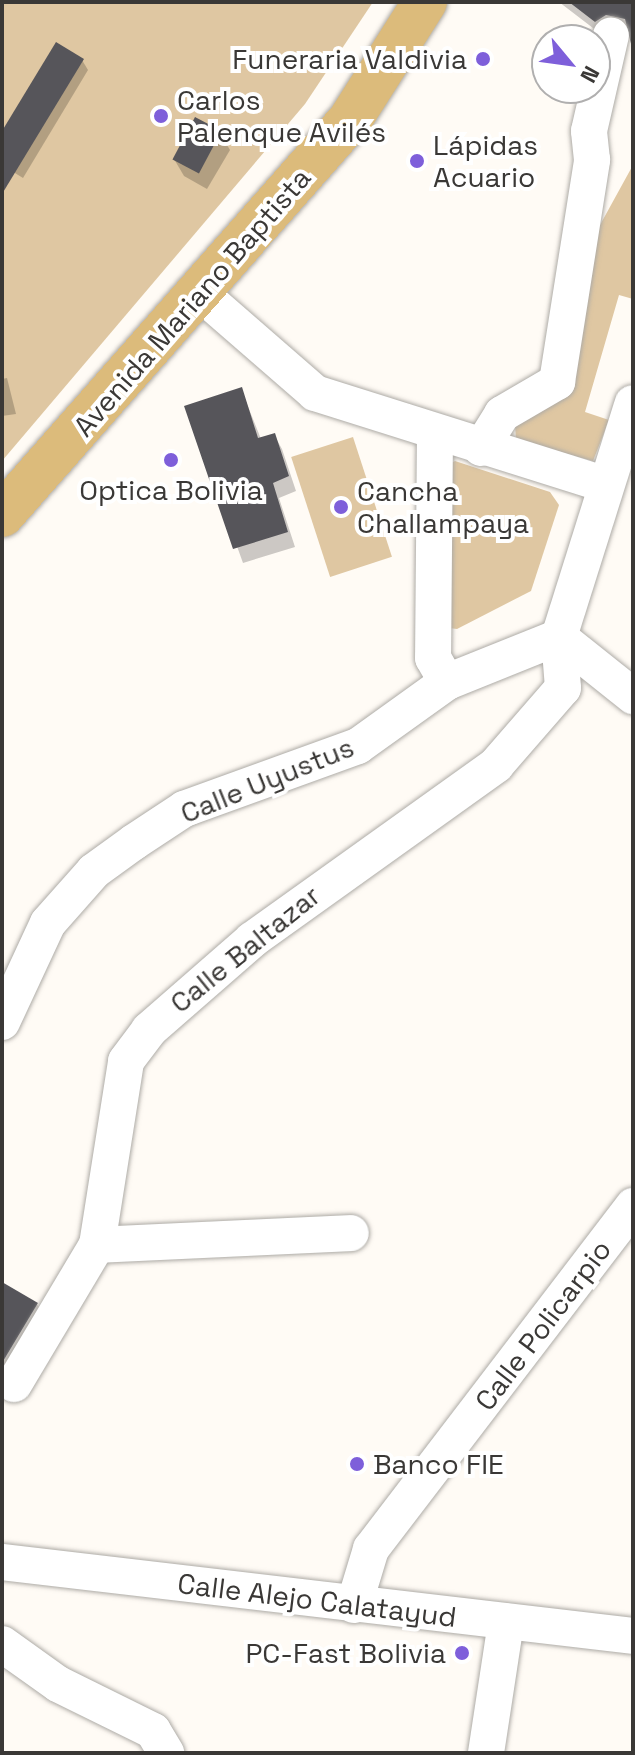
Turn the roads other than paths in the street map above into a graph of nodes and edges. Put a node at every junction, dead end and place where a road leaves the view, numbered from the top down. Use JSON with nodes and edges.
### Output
{"nodes":[{"id":1,"x":425,"y":2,"type":"edge"},
{"id":2,"x":595,"y":104,"type":"edge"},
{"id":3,"x":200,"y":293,"type":"junction"},
{"id":4,"x":633,"y":403,"type":"edge"},
{"id":5,"x":435,"y":434,"type":"junction"},
{"id":6,"x":481,"y":448,"type":"junction"},
{"id":7,"x":606,"y":485,"type":"junction"},
{"id":8,"x":2,"y":515,"type":"edge"},
{"id":9,"x":559,"y":637,"type":"junction"},
{"id":10,"x":447,"y":682,"type":"junction"},
{"id":11,"x":633,"y":696,"type":"edge"},
{"id":12,"x":2,"y":1022,"type":"edge"},
{"id":13,"x":633,"y":1206,"type":"edge"},
{"id":14,"x":351,"y":1233,"type":"dead end"},
{"id":15,"x":97,"y":1245,"type":"junction"},
{"id":16,"x":14,"y":1384,"type":"dead end"},
{"id":17,"x":2,"y":1562,"type":"edge"},
{"id":18,"x":354,"y":1605,"type":"junction"},
{"id":19,"x":506,"y":1622,"type":"junction"},
{"id":20,"x":633,"y":1636,"type":"edge"},
{"id":21,"x":2,"y":1644,"type":"edge"},
{"id":22,"x":166,"y":1753,"type":"edge"},
{"id":23,"x":486,"y":1753,"type":"edge"}],
"edges":[{"from":1,"to":3,"type":"main road","name":"Avenida Mariano Baptista"},
{"from":2,"to":6,"type":"street"},
{"from":3,"to":5,"type":"street"},
{"from":3,"to":8,"type":"main road","name":"Avenida Mariano Baptista"},
{"from":4,"to":7,"type":"street"},
{"from":5,"to":6,"type":"street"},
{"from":5,"to":10,"type":"street"},
{"from":6,"to":7,"type":"street"},
{"from":7,"to":9,"type":"street"},
{"from":9,"to":10,"type":"street","name":"Calle Uyustus"},
{"from":9,"to":11,"type":"street"},
{"from":9,"to":15,"type":"street","name":"Calle Baltazar"},
{"from":10,"to":12,"type":"street","name":"Calle Uyustus"},
{"from":13,"to":18,"type":"street","name":"Calle Policarpio"},
{"from":14,"to":15,"type":"street"},
{"from":15,"to":16,"type":"street","name":"Calle Baltazar"},
{"from":17,"to":18,"type":"street","name":"Calle Alejo Calatayud"},
{"from":18,"to":19,"type":"street","name":"Calle Alejo Calatayud"},
{"from":19,"to":20,"type":"street","name":"Calle Alejo Calatayud"},
{"from":19,"to":23,"type":"street"},
{"from":21,"to":22,"type":"street"}]}
